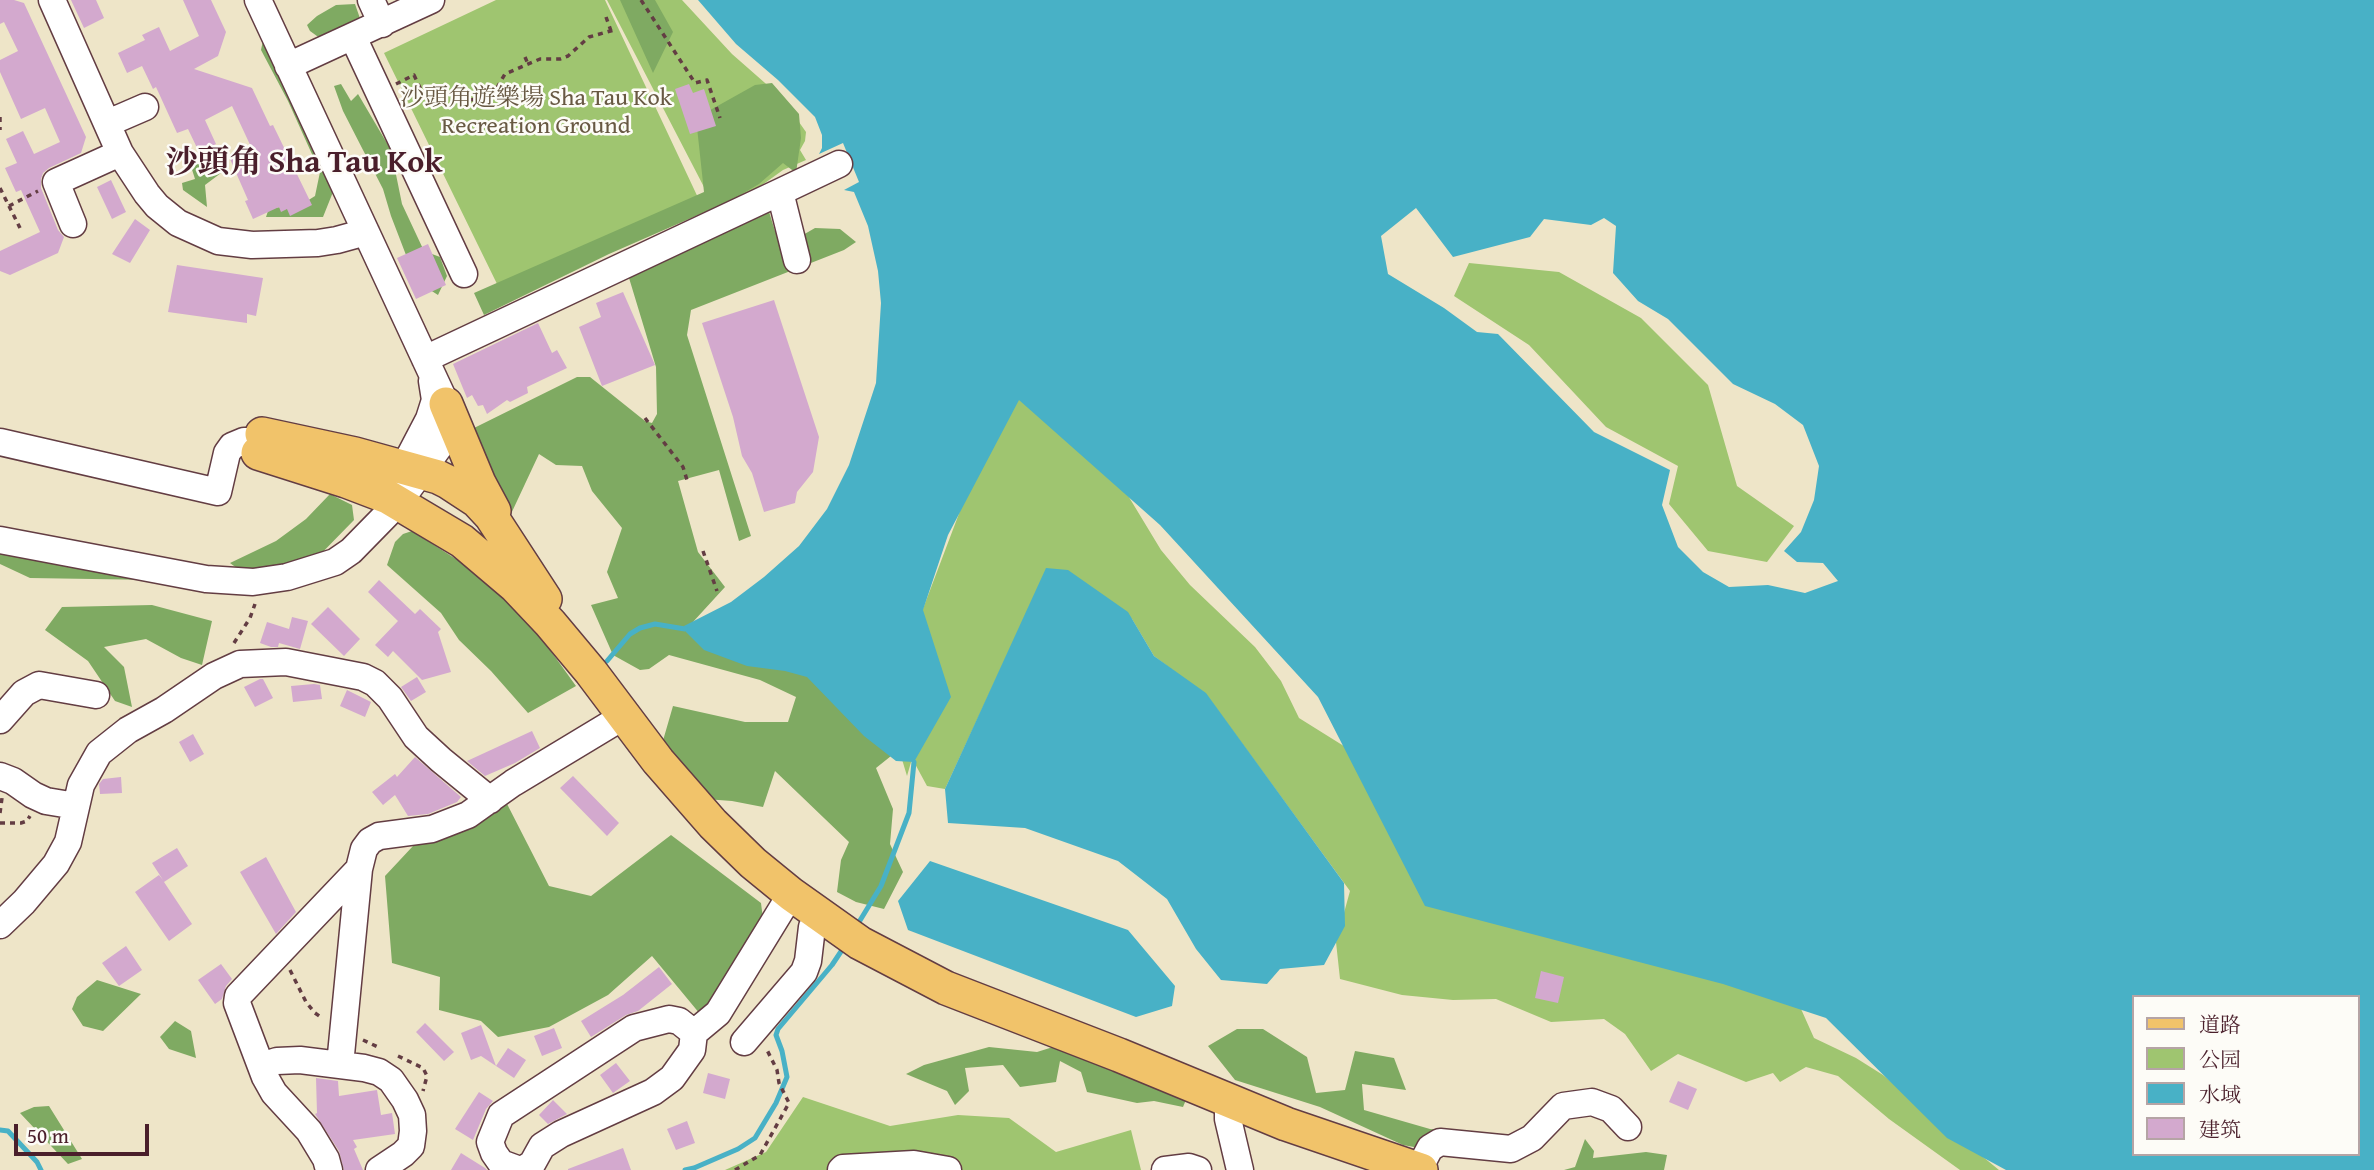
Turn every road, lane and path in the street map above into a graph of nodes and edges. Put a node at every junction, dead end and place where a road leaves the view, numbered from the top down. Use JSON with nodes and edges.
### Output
{"nodes":[{"id":1,"x":52,"y":0,"type":"edge"},
{"id":2,"x":258,"y":0,"type":"edge"},
{"id":3,"x":431,"y":0,"type":"edge"},
{"id":4,"x":641,"y":0,"type":"edge"},
{"id":5,"x":376,"y":12,"type":"edge"},
{"id":6,"x":606,"y":17,"type":"dead end"},
{"id":7,"x":353,"y":37,"type":"junction"},
{"id":8,"x":525,"y":57,"type":"dead end"},
{"id":9,"x":528,"y":64,"type":"junction"},
{"id":10,"x":288,"y":66,"type":"junction"},
{"id":11,"x":379,"y":92,"type":"junction"},
{"id":12,"x":145,"y":107,"type":"dead end"},
{"id":13,"x":0,"y":117,"type":"edge"},
{"id":14,"x":720,"y":118,"type":"dead end"},
{"id":15,"x":108,"y":123,"type":"junction"},
{"id":16,"x":0,"y":130,"type":"edge"},
{"id":17,"x":120,"y":153,"type":"junction"},
{"id":18,"x":839,"y":164,"type":"dead end"},
{"id":19,"x":55,"y":182,"type":"junction"},
{"id":20,"x":0,"y":188,"type":"edge"},
{"id":21,"x":780,"y":192,"type":"junction"},
{"id":22,"x":9,"y":206,"type":"junction"},
{"id":23,"x":74,"y":224,"type":"dead end"},
{"id":24,"x":20,"y":228,"type":"dead end"},
{"id":25,"x":366,"y":232,"type":"junction"},
{"id":26,"x":797,"y":260,"type":"dead end"},
{"id":27,"x":464,"y":274,"type":"dead end"},
{"id":28,"x":428,"y":366,"type":"junction"},
{"id":29,"x":446,"y":404,"type":"junction"},
{"id":30,"x":645,"y":418,"type":"dead end"},
{"id":31,"x":0,"y":442,"type":"edge"},
{"id":32,"x":311,"y":443,"type":"junction"},
{"id":33,"x":260,"y":444,"type":"junction"},
{"id":34,"x":225,"y":461,"type":"junction"},
{"id":35,"x":414,"y":470,"type":"junction"},
{"id":36,"x":687,"y":480,"type":"dead end"},
{"id":37,"x":393,"y":500,"type":"junction"},
{"id":38,"x":477,"y":501,"type":"junction"},
{"id":39,"x":0,"y":540,"type":"edge"},
{"id":40,"x":462,"y":541,"type":"junction"},
{"id":41,"x":514,"y":550,"type":"junction"},
{"id":42,"x":703,"y":551,"type":"dead end"},
{"id":43,"x":717,"y":591,"type":"dead end"},
{"id":44,"x":256,"y":595,"type":"dead end"},
{"id":45,"x":229,"y":669,"type":"junction"},
{"id":46,"x":591,"y":672,"type":"junction"},
{"id":47,"x":96,"y":695,"type":"dead end"},
{"id":48,"x":624,"y":716,"type":"junction"},
{"id":49,"x":0,"y":720,"type":"edge"},
{"id":50,"x":0,"y":776,"type":"edge"},
{"id":51,"x":490,"y":800,"type":"junction"},
{"id":52,"x":76,"y":806,"type":"junction"},
{"id":53,"x":359,"y":869,"type":"junction"},
{"id":54,"x":791,"y":894,"type":"junction"},
{"id":55,"x":0,"y":926,"type":"edge"},
{"id":56,"x":838,"y":928,"type":"junction"},
{"id":57,"x":694,"y":1033,"type":"junction"},
{"id":58,"x":752,"y":1033,"type":"joint"},
{"id":59,"x":340,"y":1065,"type":"junction"},
{"id":60,"x":261,"y":1066,"type":"junction"},
{"id":61,"x":1228,"y":1099,"type":"junction"},
{"id":62,"x":1628,"y":1127,"type":"dead end"},
{"id":63,"x":1234,"y":1168,"type":"edge"},
{"id":64,"x":329,"y":1170,"type":"edge"},
{"id":65,"x":379,"y":1170,"type":"edge"},
{"id":66,"x":521,"y":1170,"type":"edge"},
{"id":67,"x":735,"y":1170,"type":"edge"},
{"id":68,"x":841,"y":1170,"type":"edge"},
{"id":69,"x":948,"y":1170,"type":"edge"},
{"id":70,"x":1166,"y":1170,"type":"edge"},
{"id":71,"x":1198,"y":1170,"type":"edge"},
{"id":72,"x":1420,"y":1170,"type":"edge"}],
"edges":[{"from":1,"to":15,"type":"street"},
{"from":2,"to":10,"type":"street"},
{"from":3,"to":5,"type":"street"},
{"from":4,"to":14,"type":"path"},
{"from":5,"to":7,"type":"street"},
{"from":6,"to":9,"type":"path"},
{"from":7,"to":10,"type":"street"},
{"from":7,"to":11,"type":"street"},
{"from":8,"to":9,"type":"path"},
{"from":9,"to":11,"type":"path"},
{"from":10,"to":25,"type":"street"},
{"from":11,"to":27,"type":"street"},
{"from":12,"to":15,"type":"street"},
{"from":13,"to":16,"type":"path"},
{"from":15,"to":17,"type":"street"},
{"from":17,"to":19,"type":"street"},
{"from":17,"to":25,"type":"street"},
{"from":18,"to":21,"type":"street"},
{"from":19,"to":22,"type":"path"},
{"from":19,"to":23,"type":"street"},
{"from":20,"to":22,"type":"path"},
{"from":21,"to":26,"type":"street"},
{"from":21,"to":28,"type":"street"},
{"from":22,"to":24,"type":"path"},
{"from":25,"to":28,"type":"street"},
{"from":28,"to":29,"type":"street"},
{"from":28,"to":35,"type":"street"},
{"from":29,"to":35,"type":"street"},
{"from":29,"to":41,"type":"main road"},
{"from":30,"to":36,"type":"path"},
{"from":31,"to":34,"type":"street"},
{"from":32,"to":33,"type":"main road"},
{"from":32,"to":34,"type":"street"},
{"from":32,"to":35,"type":"main road"},
{"from":33,"to":34,"type":"street"},
{"from":33,"to":37,"type":"main road"},
{"from":35,"to":37,"type":"street"},
{"from":35,"to":38,"type":"main road"},
{"from":37,"to":39,"type":"street"},
{"from":37,"to":40,"type":"main road"},
{"from":38,"to":40,"type":"main road"},
{"from":38,"to":41,"type":"main road"},
{"from":40,"to":46,"type":"main road"},
{"from":41,"to":46,"type":"main road"},
{"from":42,"to":43,"type":"path"},
{"from":44,"to":45,"type":"path"},
{"from":45,"to":51,"type":"street"},
{"from":45,"to":52,"type":"street"},
{"from":46,"to":48,"type":"main road"},
{"from":47,"to":49,"type":"street"},
{"from":48,"to":51,"type":"street"},
{"from":48,"to":54,"type":"main road"},
{"from":50,"to":52,"type":"street"},
{"from":51,"to":53,"type":"street"},
{"from":52,"to":55,"type":"street"},
{"from":53,"to":59,"type":"street"},
{"from":53,"to":60,"type":"street"},
{"from":54,"to":56,"type":"main road"},
{"from":54,"to":57,"type":"street"},
{"from":56,"to":58,"type":"street"},
{"from":56,"to":61,"type":"main road"},
{"from":57,"to":66,"type":"street"},
{"from":57,"to":66,"type":"street"},
{"from":58,"to":67,"type":"path"},
{"from":59,"to":60,"type":"street"},
{"from":59,"to":65,"type":"street"},
{"from":60,"to":64,"type":"street"},
{"from":61,"to":63,"type":"street"},
{"from":61,"to":72,"type":"main road"},
{"from":62,"to":72,"type":"street"},
{"from":68,"to":69,"type":"street"},
{"from":70,"to":71,"type":"street"}]}
